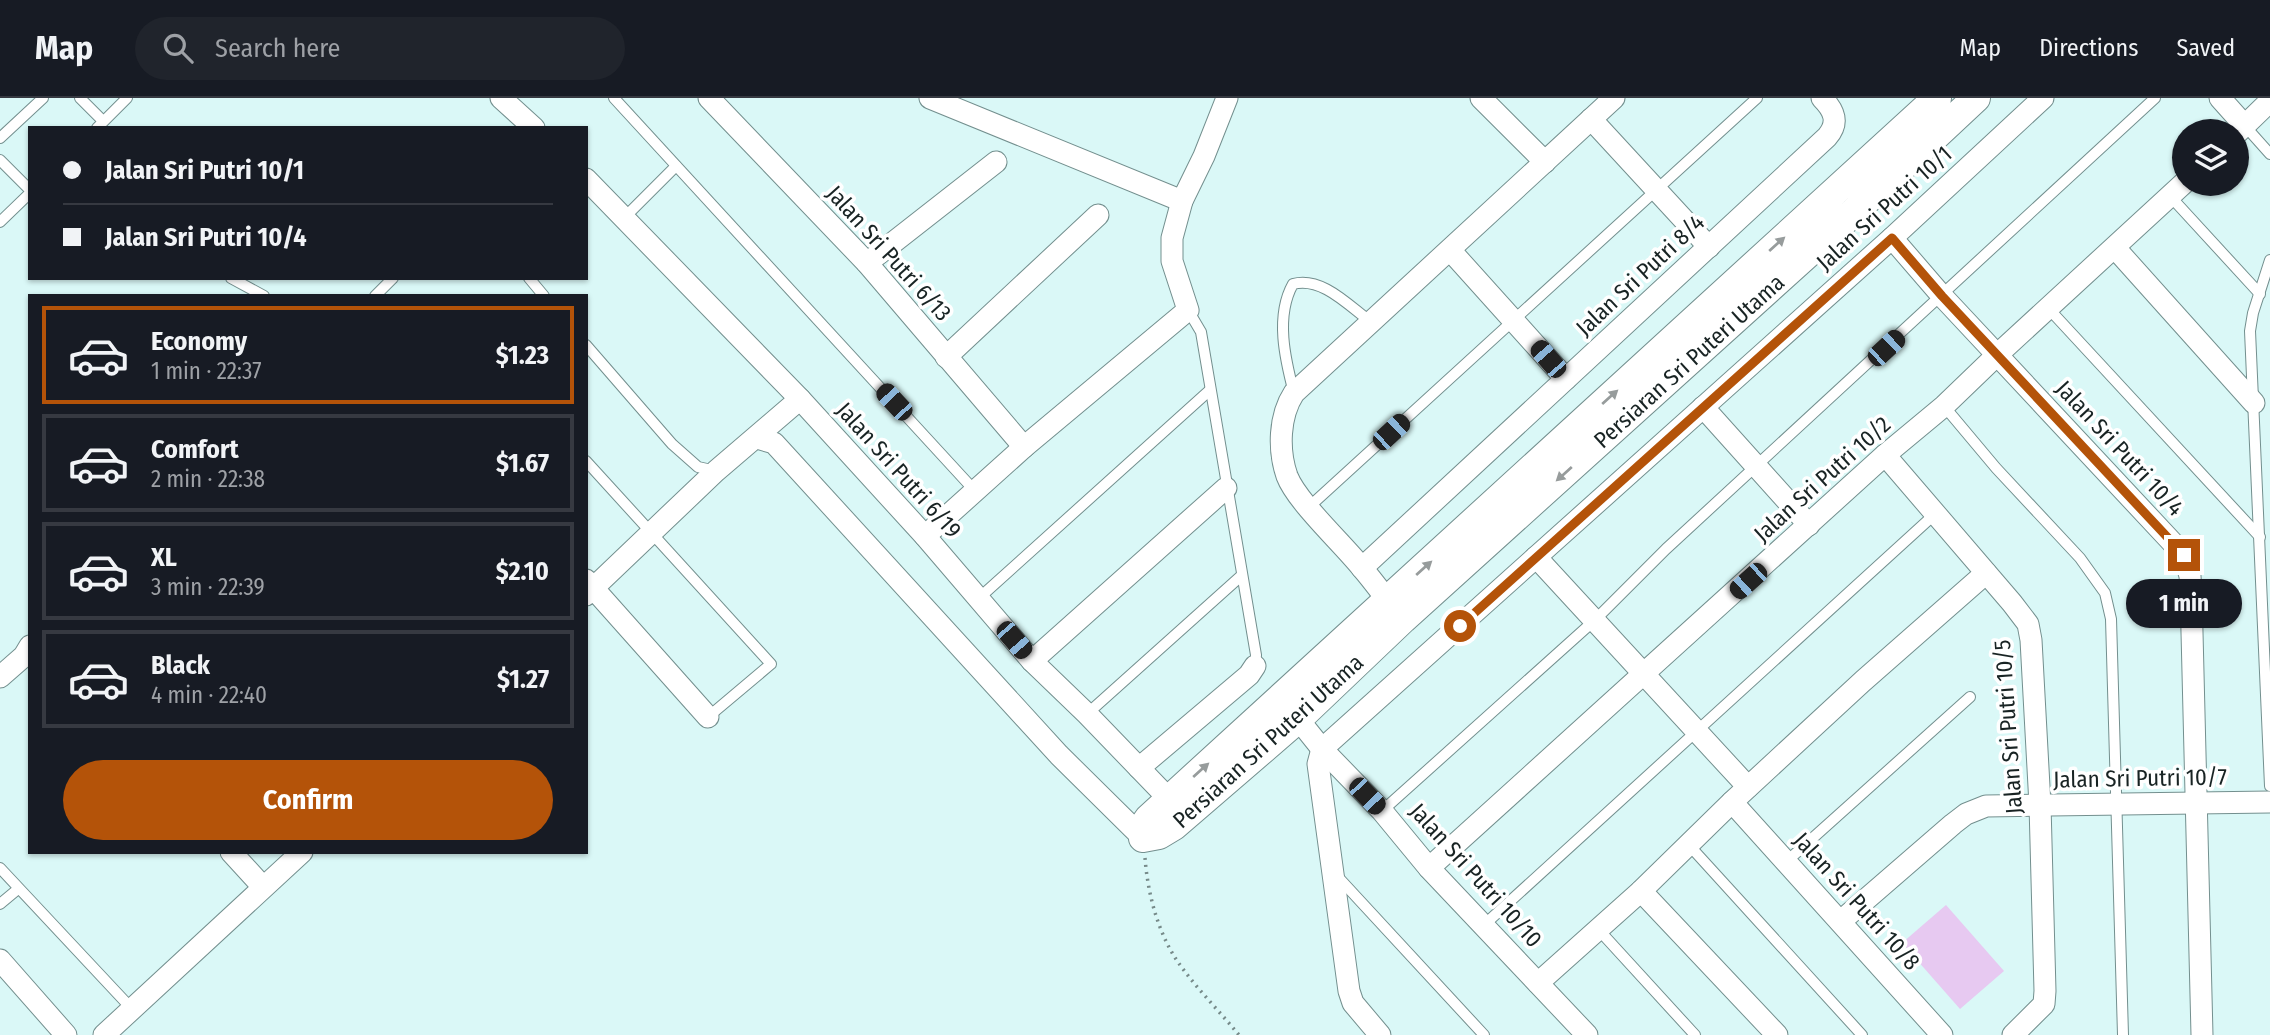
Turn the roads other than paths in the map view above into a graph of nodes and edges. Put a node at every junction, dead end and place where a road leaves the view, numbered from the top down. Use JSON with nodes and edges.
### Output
{"nodes":[{"id":1,"x":43,"y":98,"type":"edge"},
{"id":2,"x":80,"y":98,"type":"edge"},
{"id":3,"x":127,"y":98,"type":"edge"},
{"id":4,"x":501,"y":98,"type":"edge"},
{"id":5,"x":614,"y":98,"type":"edge"},
{"id":6,"x":709,"y":98,"type":"edge"},
{"id":7,"x":930,"y":98,"type":"edge"},
{"id":8,"x":1227,"y":98,"type":"edge"},
{"id":9,"x":1481,"y":98,"type":"edge"},
{"id":10,"x":1614,"y":98,"type":"edge"},
{"id":11,"x":1757,"y":98,"type":"edge"},
{"id":12,"x":1822,"y":98,"type":"edge"},
{"id":13,"x":1976,"y":98,"type":"edge"},
{"id":14,"x":2043,"y":98,"type":"edge"},
{"id":15,"x":2155,"y":98,"type":"edge"},
{"id":16,"x":2220,"y":98,"type":"edge"},
{"id":17,"x":2270,"y":101,"type":"edge"},
{"id":18,"x":1924,"y":106,"type":"edge"},
{"id":19,"x":22,"y":118,"type":"junction"},
{"id":20,"x":1591,"y":119,"type":"junction"},
{"id":21,"x":2234,"y":119,"type":"edge"},
{"id":22,"x":2249,"y":122,"type":"edge"},
{"id":23,"x":100,"y":124,"type":"edge"},
{"id":24,"x":29,"y":126,"type":"edge"},
{"id":25,"x":532,"y":126,"type":"edge"},
{"id":26,"x":2249,"y":137,"type":"edge"},
{"id":27,"x":0,"y":138,"type":"edge"},
{"id":28,"x":2270,"y":154,"type":"edge"},
{"id":29,"x":0,"y":160,"type":"edge"},
{"id":30,"x":996,"y":162,"type":"dead end"},
{"id":31,"x":1545,"y":162,"type":"junction"},
{"id":32,"x":676,"y":166,"type":"junction"},
{"id":33,"x":588,"y":181,"type":"edge"},
{"id":34,"x":28,"y":189,"type":"edge"},
{"id":35,"x":1656,"y":189,"type":"junction"},
{"id":36,"x":28,"y":193,"type":"edge"},
{"id":37,"x":2172,"y":194,"type":"edge"},
{"id":38,"x":2183,"y":196,"type":"edge"},
{"id":39,"x":1182,"y":201,"type":"junction"},
{"id":40,"x":1098,"y":215,"type":"dead end"},
{"id":41,"x":624,"y":218,"type":"junction"},
{"id":42,"x":0,"y":222,"type":"edge"},
{"id":43,"x":1892,"y":238,"type":"junction"},
{"id":44,"x":1709,"y":247,"type":"junction"},
{"id":45,"x":2115,"y":248,"type":"junction"},
{"id":46,"x":1450,"y":250,"type":"junction"},
{"id":47,"x":2270,"y":260,"type":"edge"},
{"id":48,"x":867,"y":263,"type":"junction"},
{"id":49,"x":235,"y":280,"type":"edge"},
{"id":50,"x":391,"y":280,"type":"edge"},
{"id":51,"x":531,"y":280,"type":"edge"},
{"id":52,"x":260,"y":294,"type":"edge"},
{"id":53,"x":377,"y":294,"type":"edge"},
{"id":54,"x":542,"y":294,"type":"edge"},
{"id":55,"x":2260,"y":294,"type":"junction"},
{"id":56,"x":1942,"y":296,"type":"junction"},
{"id":57,"x":2049,"y":309,"type":"junction"},
{"id":58,"x":1188,"y":310,"type":"junction"},
{"id":59,"x":1514,"y":319,"type":"junction"},
{"id":60,"x":1371,"y":323,"type":"junction"},
{"id":61,"x":588,"y":347,"type":"edge"},
{"id":62,"x":1997,"y":355,"type":"junction"},
{"id":63,"x":946,"y":357,"type":"junction"},
{"id":64,"x":1566,"y":379,"type":"junction"},
{"id":65,"x":1210,"y":390,"type":"junction"},
{"id":66,"x":1294,"y":393,"type":"junction"},
{"id":67,"x":800,"y":398,"type":"junction"},
{"id":68,"x":2254,"y":403,"type":"junction"},
{"id":69,"x":1703,"y":407,"type":"junction"},
{"id":70,"x":1944,"y":407,"type":"junction"},
{"id":71,"x":757,"y":438,"type":"junction"},
{"id":72,"x":1024,"y":447,"type":"junction"},
{"id":73,"x":1885,"y":456,"type":"junction"},
{"id":74,"x":588,"y":463,"type":"edge"},
{"id":75,"x":1757,"y":468,"type":"junction"},
{"id":76,"x":716,"y":471,"type":"junction"},
{"id":77,"x":1226,"y":488,"type":"junction"},
{"id":78,"x":975,"y":491,"type":"junction"},
{"id":79,"x":1309,"y":507,"type":"junction"},
{"id":80,"x":1935,"y":514,"type":"junction"},
{"id":81,"x":1809,"y":525,"type":"junction"},
{"id":82,"x":651,"y":534,"type":"junction"},
{"id":83,"x":925,"y":536,"type":"junction"},
{"id":84,"x":2260,"y":537,"type":"junction"},
{"id":85,"x":1536,"y":557,"type":"junction"},
{"id":86,"x":1362,"y":568,"type":"junction"},
{"id":87,"x":1986,"y":573,"type":"junction"},
{"id":88,"x":1241,"y":576,"type":"junction"},
{"id":89,"x":589,"y":588,"type":"edge"},
{"id":90,"x":978,"y":599,"type":"junction"},
{"id":91,"x":1395,"y":610,"type":"junction"},
{"id":92,"x":1596,"y":620,"type":"junction"},
{"id":93,"x":28,"y":649,"type":"edge"},
{"id":94,"x":1032,"y":661,"type":"junction"},
{"id":95,"x":1255,"y":666,"type":"joint"},
{"id":96,"x":1645,"y":674,"type":"junction"},
{"id":97,"x":0,"y":677,"type":"edge"},
{"id":98,"x":1970,"y":697,"type":"dead end"},
{"id":99,"x":1087,"y":714,"type":"junction"},
{"id":100,"x":708,"y":717,"type":"joint"},
{"id":101,"x":1298,"y":719,"type":"junction"},
{"id":102,"x":1696,"y":730,"type":"junction"},
{"id":103,"x":1322,"y":749,"type":"junction"},
{"id":104,"x":1139,"y":768,"type":"junction"},
{"id":105,"x":2270,"y":786,"type":"edge"},
{"id":106,"x":1740,"y":795,"type":"junction"},
{"id":107,"x":1169,"y":799,"type":"junction"},
{"id":108,"x":2270,"y":802,"type":"edge"},
{"id":109,"x":2195,"y":803,"type":"junction"},
{"id":110,"x":2115,"y":804,"type":"junction"},
{"id":111,"x":2040,"y":805,"type":"junction"},
{"id":112,"x":1382,"y":811,"type":"junction"},
{"id":113,"x":1143,"y":838,"type":"junction"},
{"id":114,"x":1688,"y":844,"type":"junction"},
{"id":115,"x":233,"y":854,"type":"edge"},
{"id":116,"x":300,"y":854,"type":"edge"},
{"id":117,"x":1786,"y":862,"type":"junction"},
{"id":118,"x":0,"y":868,"type":"edge"},
{"id":119,"x":1429,"y":868,"type":"junction"},
{"id":120,"x":1333,"y":871,"type":"junction"},
{"id":121,"x":263,"y":887,"type":"junction"},
{"id":122,"x":18,"y":889,"type":"junction"},
{"id":123,"x":1641,"y":891,"type":"junction"},
{"id":124,"x":0,"y":904,"type":"edge"},
{"id":125,"x":1841,"y":921,"type":"junction"},
{"id":126,"x":1483,"y":925,"type":"junction"},
{"id":127,"x":1598,"y":929,"type":"junction"},
{"id":128,"x":0,"y":960,"type":"edge"},
{"id":129,"x":1538,"y":983,"type":"junction"},
{"id":130,"x":132,"y":1009,"type":"junction"},
{"id":131,"x":66,"y":1035,"type":"edge"},
{"id":132,"x":104,"y":1035,"type":"edge"},
{"id":133,"x":1380,"y":1035,"type":"edge"},
{"id":134,"x":1484,"y":1035,"type":"edge"},
{"id":135,"x":1587,"y":1035,"type":"edge"},
{"id":136,"x":1695,"y":1035,"type":"edge"},
{"id":137,"x":1777,"y":1035,"type":"edge"},
{"id":138,"x":1862,"y":1035,"type":"edge"},
{"id":139,"x":1942,"y":1035,"type":"edge"},
{"id":140,"x":2013,"y":1035,"type":"edge"},
{"id":141,"x":2123,"y":1035,"type":"edge"},
{"id":142,"x":2202,"y":1035,"type":"edge"}],
"edges":[{"from":1,"to":19,"type":"lane"},
{"from":2,"to":23,"type":"lane"},
{"from":3,"to":23,"type":"lane"},
{"from":4,"to":25,"type":"street"},
{"from":5,"to":32,"type":"lane"},
{"from":6,"to":48,"type":"street","name":"Jalan Sri Putri 6/13"},
{"from":7,"to":39,"type":"street"},
{"from":8,"to":39,"type":"street"},
{"from":9,"to":31,"type":"street"},
{"from":10,"to":20,"type":"street"},
{"from":11,"to":35,"type":"lane"},
{"from":12,"to":44,"type":"street","name":"Jalan Sri Putri 8/4"},
{"from":13,"to":91,"type":"street","name":"Persiaran Sri Puteri Utama","one_way":true},
{"from":14,"to":43,"type":"street","name":"Jalan Sri Putri 10/1"},
{"from":15,"to":56,"type":"lane"},
{"from":16,"to":21,"type":"street"},
{"from":17,"to":22,"type":"street"},
{"from":91,"to":18,"type":"street","name":"Persiaran Sri Puteri Utama","one_way":true},
{"from":19,"to":24,"type":"lane"},
{"from":19,"to":27,"type":"lane"},
{"from":20,"to":31,"type":"street"},
{"from":20,"to":35,"type":"street"},
{"from":26,"to":28,"type":"lane"},
{"from":29,"to":34,"type":"lane"},
{"from":30,"to":48,"type":"street"},
{"from":31,"to":46,"type":"street"},
{"from":32,"to":41,"type":"lane"},
{"from":32,"to":78,"type":"lane"},
{"from":33,"to":41,"type":"street","name":"Jalan Sri Putri 6/19"},
{"from":35,"to":44,"type":"street"},
{"from":35,"to":59,"type":"lane"},
{"from":36,"to":42,"type":"lane"},
{"from":37,"to":45,"type":"street","name":"Jalan Sri Putri 10/2"},
{"from":38,"to":55,"type":"lane"},
{"from":39,"to":58,"type":"street"},
{"from":40,"to":63,"type":"street"},
{"from":41,"to":67,"type":"street","name":"Jalan Sri Putri 6/19"},
{"from":43,"to":56,"type":"street","name":"Jalan Sri Putri 10/4"},
{"from":43,"to":69,"type":"street","name":"Jalan Sri Putri 10/1"},
{"from":44,"to":64,"type":"street","name":"Jalan Sri Putri 8/4"},
{"from":45,"to":57,"type":"street","name":"Jalan Sri Putri 10/2"},
{"from":45,"to":68,"type":"street"},
{"from":46,"to":59,"type":"street"},
{"from":46,"to":60,"type":"street"},
{"from":47,"to":55,"type":"lane"},
{"from":48,"to":63,"type":"street","name":"Jalan Sri Putri 6/13"},
{"from":49,"to":52,"type":"lane"},
{"from":50,"to":53,"type":"lane"},
{"from":51,"to":54,"type":"lane"},
{"from":55,"to":68,"type":"lane"},
{"from":56,"to":62,"type":"street","name":"Jalan Sri Putri 10/4"},
{"from":56,"to":75,"type":"lane"},
{"from":57,"to":62,"type":"street","name":"Jalan Sri Putri 10/2"},
{"from":57,"to":84,"type":"lane"},
{"from":58,"to":65,"type":"lane"},
{"from":58,"to":72,"type":"street"},
{"from":59,"to":64,"type":"street"},
{"from":59,"to":79,"type":"lane"},
{"from":60,"to":66,"type":"street"},
{"from":60,"to":66,"type":"lane"},
{"from":61,"to":76,"type":"lane"},
{"from":62,"to":70,"type":"street","name":"Jalan Sri Putri 10/2"},
{"from":62,"to":109,"type":"street","name":"Jalan Sri Putri 10/4"},
{"from":63,"to":72,"type":"street","name":"Jalan Sri Putri 6/13"},
{"from":64,"to":86,"type":"street","name":"Jalan Sri Putri 8/4"},
{"from":65,"to":77,"type":"lane"},
{"from":65,"to":90,"type":"lane"},
{"from":66,"to":79,"type":"street"},
{"from":67,"to":71,"type":"street"},
{"from":67,"to":83,"type":"street","name":"Jalan Sri Putri 6/19"},
{"from":68,"to":84,"type":"lane"},
{"from":69,"to":75,"type":"street"},
{"from":69,"to":85,"type":"street","name":"Jalan Sri Putri 10/1"},
{"from":70,"to":73,"type":"street","name":"Jalan Sri Putri 10/2"},
{"from":70,"to":110,"type":"lane"},
{"from":71,"to":76,"type":"street"},
{"from":71,"to":113,"type":"street"},
{"from":72,"to":78,"type":"street"},
{"from":73,"to":80,"type":"street","name":"Jalan Sri Putri 10/5"},
{"from":73,"to":81,"type":"street","name":"Jalan Sri Putri 10/2"},
{"from":74,"to":82,"type":"lane"},
{"from":75,"to":81,"type":"street"},
{"from":75,"to":92,"type":"lane"},
{"from":76,"to":82,"type":"street"},
{"from":77,"to":88,"type":"lane"},
{"from":77,"to":94,"type":"street"},
{"from":78,"to":83,"type":"street"},
{"from":79,"to":86,"type":"street"},
{"from":80,"to":87,"type":"street","name":"Jalan Sri Putri 10/5"},
{"from":80,"to":102,"type":"lane"},
{"from":81,"to":96,"type":"street","name":"Jalan Sri Putri 10/2"},
{"from":82,"to":89,"type":"street"},
{"from":82,"to":100,"type":"lane"},
{"from":83,"to":90,"type":"street","name":"Jalan Sri Putri 6/19"},
{"from":84,"to":105,"type":"lane"},
{"from":85,"to":92,"type":"street","name":"Jalan Sri Putri 10/8"},
{"from":85,"to":103,"type":"street","name":"Jalan Sri Putri 10/1"},
{"from":86,"to":91,"type":"street"},
{"from":87,"to":106,"type":"street"},
{"from":87,"to":111,"type":"street","name":"Jalan Sri Putri 10/5"},
{"from":88,"to":95,"type":"lane"},
{"from":88,"to":99,"type":"lane"},
{"from":89,"to":100,"type":"street"},
{"from":90,"to":94,"type":"street","name":"Jalan Sri Putri 6/19"},
{"from":91,"to":101,"type":"street","name":"Persiaran Sri Puteri Utama"},
{"from":107,"to":91,"type":"street","name":"Persiaran Sri Puteri Utama","one_way":true},
{"from":92,"to":96,"type":"street","name":"Jalan Sri Putri 10/8"},
{"from":92,"to":112,"type":"lane"},
{"from":93,"to":97,"type":"street"},
{"from":94,"to":99,"type":"street","name":"Jalan Sri Putri 6/19"},
{"from":95,"to":104,"type":"street"},
{"from":96,"to":102,"type":"street","name":"Jalan Sri Putri 10/8"},
{"from":96,"to":119,"type":"street","name":"Jalan Sri Putri 10/2"},
{"from":98,"to":117,"type":"lane"},
{"from":99,"to":104,"type":"street","name":"Jalan Sri Putri 6/19"},
{"from":101,"to":103,"type":"street","name":"Jalan Sri Putri 10/10"},
{"from":101,"to":113,"type":"street","name":"Persiaran Sri Puteri Utama"},
{"from":102,"to":106,"type":"street","name":"Jalan Sri Putri 10/8"},
{"from":102,"to":126,"type":"lane"},
{"from":103,"to":112,"type":"street","name":"Jalan Sri Putri 10/10"},
{"from":103,"to":120,"type":"street"},
{"from":104,"to":107,"type":"street","name":"Jalan Sri Putri 6/19"},
{"from":106,"to":114,"type":"street"},
{"from":106,"to":117,"type":"street","name":"Jalan Sri Putri 10/8"},
{"from":107,"to":113,"type":"street","name":"Persiaran Sri Puteri Utama"},
{"from":108,"to":109,"type":"street","name":"Jalan Sri Putri 10/7"},
{"from":109,"to":110,"type":"street","name":"Jalan Sri Putri 10/7"},
{"from":109,"to":142,"type":"street","name":"Jalan Sri Putri 10/4"},
{"from":110,"to":111,"type":"street","name":"Jalan Sri Putri 10/7"},
{"from":110,"to":141,"type":"lane"},
{"from":111,"to":125,"type":"street","name":"Jalan Sri Putri 10/7"},
{"from":111,"to":140,"type":"street","name":"Jalan Sri Putri 10/5"},
{"from":112,"to":119,"type":"street","name":"Jalan Sri Putri 10/10"},
{"from":114,"to":123,"type":"street"},
{"from":114,"to":138,"type":"lane"},
{"from":115,"to":121,"type":"street"},
{"from":116,"to":121,"type":"street"},
{"from":117,"to":125,"type":"street","name":"Jalan Sri Putri 10/8"},
{"from":118,"to":122,"type":"lane"},
{"from":119,"to":126,"type":"street","name":"Jalan Sri Putri 10/10"},
{"from":120,"to":133,"type":"street"},
{"from":120,"to":134,"type":"lane"},
{"from":121,"to":130,"type":"street"},
{"from":122,"to":124,"type":"lane"},
{"from":122,"to":130,"type":"lane"},
{"from":123,"to":127,"type":"street"},
{"from":123,"to":137,"type":"street"},
{"from":125,"to":139,"type":"street","name":"Jalan Sri Putri 10/8"},
{"from":126,"to":129,"type":"street","name":"Jalan Sri Putri 10/10"},
{"from":127,"to":129,"type":"street"},
{"from":127,"to":136,"type":"lane"},
{"from":128,"to":131,"type":"street"},
{"from":129,"to":135,"type":"street","name":"Jalan Sri Putri 10/10"},
{"from":130,"to":132,"type":"street"}]}
